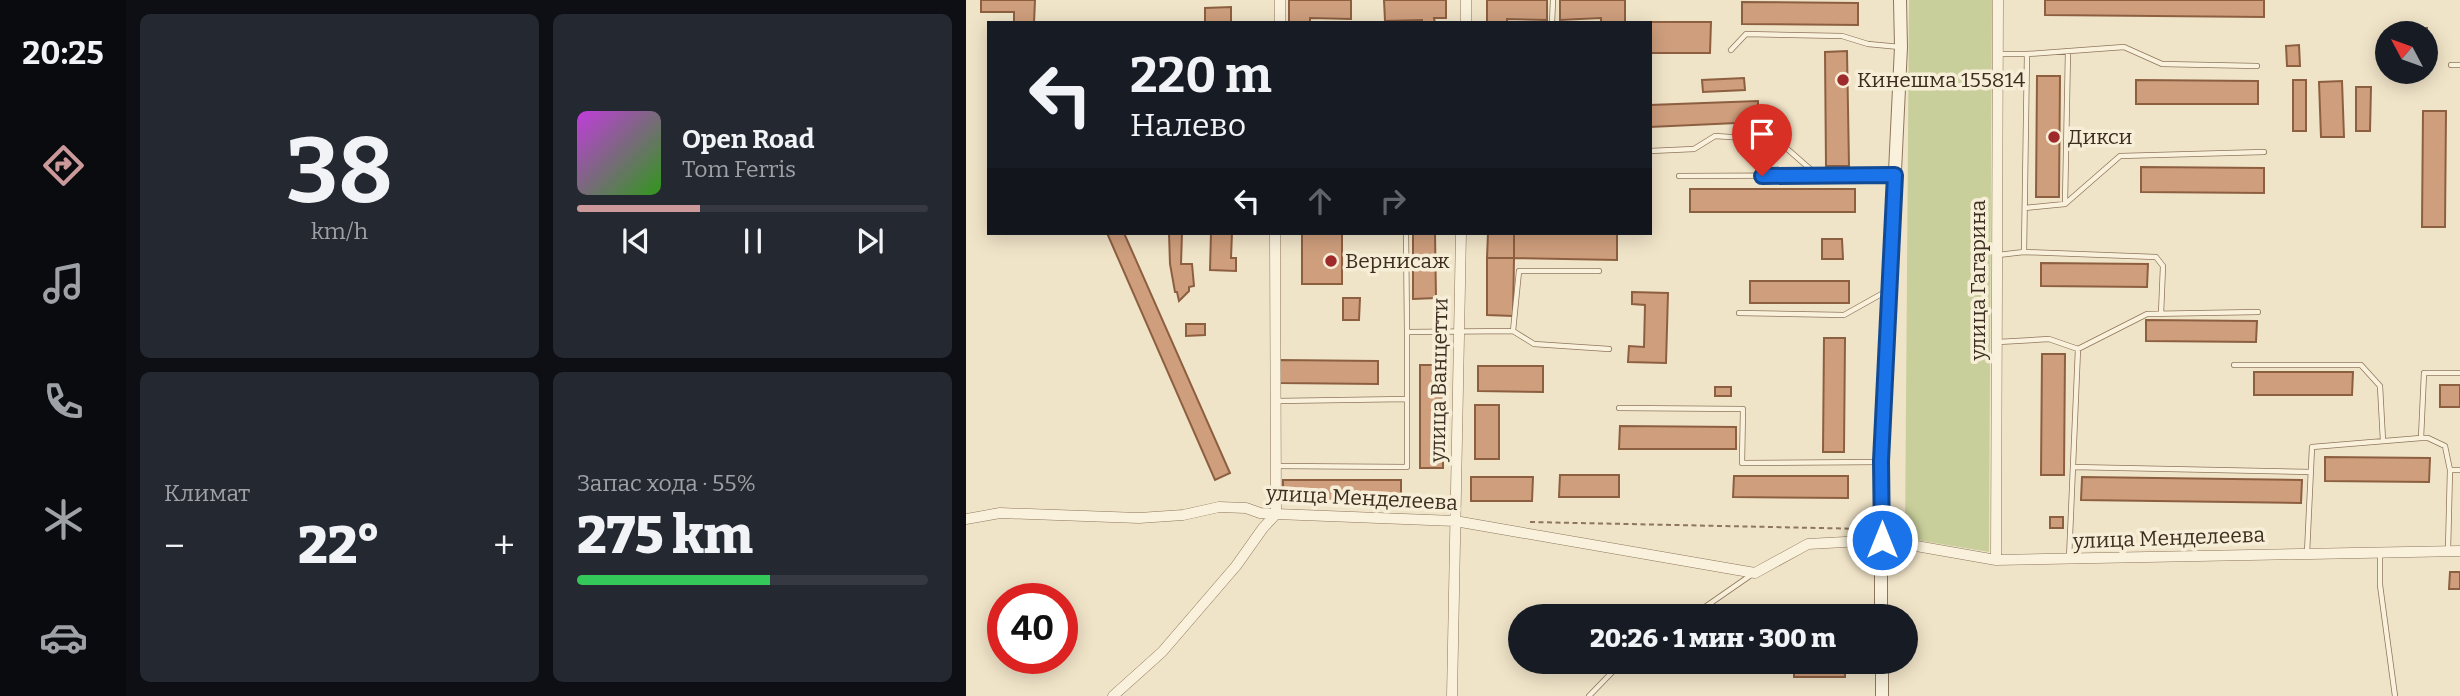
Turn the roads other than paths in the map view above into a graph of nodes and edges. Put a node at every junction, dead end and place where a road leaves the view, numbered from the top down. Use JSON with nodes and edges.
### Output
{"nodes":[{"id":1,"x":1280,"y":0,"type":"edge"},
{"id":2,"x":1466,"y":0,"type":"edge"},
{"id":3,"x":1553,"y":0,"type":"edge"},
{"id":4,"x":1900,"y":0,"type":"edge"},
{"id":5,"x":1998,"y":0,"type":"edge"},
{"id":6,"x":1280,"y":21,"type":"edge"},
{"id":7,"x":1466,"y":21,"type":"edge"},
{"id":8,"x":1552,"y":21,"type":"edge"},
{"id":9,"x":1900,"y":47,"type":"junction"},
{"id":10,"x":1731,"y":50,"type":"dead end"},
{"id":11,"x":2068,"y":51,"type":"junction"},
{"id":12,"x":1997,"y":54,"type":"junction"},
{"id":13,"x":2027,"y":54,"type":"junction"},
{"id":14,"x":2451,"y":65,"type":"dead end"},
{"id":15,"x":2460,"y":65,"type":"edge"},
{"id":16,"x":2258,"y":66,"type":"dead end"},
{"id":17,"x":1652,"y":151,"type":"edge"},
{"id":18,"x":2264,"y":152,"type":"dead end"},
{"id":19,"x":1818,"y":175,"type":"junction"},
{"id":20,"x":1895,"y":175,"type":"junction"},
{"id":21,"x":1679,"y":176,"type":"dead end"},
{"id":22,"x":2065,"y":204,"type":"junction"},
{"id":23,"x":2025,"y":208,"type":"junction"},
{"id":24,"x":1276,"y":235,"type":"edge"},
{"id":25,"x":1406,"y":235,"type":"edge"},
{"id":26,"x":1461,"y":235,"type":"edge"},
{"id":27,"x":2024,"y":252,"type":"junction"},
{"id":28,"x":1997,"y":255,"type":"junction"},
{"id":29,"x":1599,"y":271,"type":"dead end"},
{"id":30,"x":1889,"y":290,"type":"junction"},
{"id":31,"x":2259,"y":312,"type":"dead end"},
{"id":32,"x":1739,"y":313,"type":"dead end"},
{"id":33,"x":2161,"y":314,"type":"junction"},
{"id":34,"x":1459,"y":331,"type":"junction"},
{"id":35,"x":1513,"y":331,"type":"junction"},
{"id":36,"x":1407,"y":332,"type":"junction"},
{"id":37,"x":1997,"y":342,"type":"junction"},
{"id":38,"x":1609,"y":349,"type":"dead end"},
{"id":39,"x":2078,"y":349,"type":"junction"},
{"id":40,"x":2234,"y":365,"type":"dead end"},
{"id":41,"x":2460,"y":373,"type":"edge"},
{"id":42,"x":1406,"y":399,"type":"junction"},
{"id":43,"x":1276,"y":401,"type":"junction"},
{"id":44,"x":1619,"y":408,"type":"dead end"},
{"id":45,"x":2421,"y":438,"type":"junction"},
{"id":46,"x":2383,"y":441,"type":"junction"},
{"id":47,"x":1881,"y":461,"type":"junction"},
{"id":48,"x":1276,"y":466,"type":"junction"},
{"id":49,"x":2073,"y":467,"type":"junction"},
{"id":50,"x":2450,"y":470,"type":"junction"},
{"id":51,"x":2460,"y":470,"type":"edge"},
{"id":52,"x":2311,"y":472,"type":"junction"},
{"id":53,"x":1276,"y":514,"type":"junction"},
{"id":54,"x":966,"y":519,"type":"edge"},
{"id":55,"x":1455,"y":521,"type":"junction"},
{"id":56,"x":1882,"y":534,"type":"junction"},
{"id":57,"x":2448,"y":551,"type":"junction"},
{"id":58,"x":2460,"y":551,"type":"edge"},
{"id":59,"x":2307,"y":553,"type":"junction"},
{"id":60,"x":2380,"y":553,"type":"junction"},
{"id":61,"x":1996,"y":560,"type":"junction"},
{"id":62,"x":2069,"y":560,"type":"junction"},
{"id":63,"x":1755,"y":573,"type":"junction"},
{"id":64,"x":1710,"y":604,"type":"edge"},
{"id":65,"x":1881,"y":604,"type":"edge"},
{"id":66,"x":1610,"y":674,"type":"edge"},
{"id":67,"x":1882,"y":674,"type":"edge"},
{"id":68,"x":1113,"y":696,"type":"edge"},
{"id":69,"x":1452,"y":696,"type":"edge"},
{"id":70,"x":1589,"y":696,"type":"edge"},
{"id":71,"x":1882,"y":696,"type":"edge"},
{"id":72,"x":2395,"y":696,"type":"edge"}],
"edges":[{"from":1,"to":6,"type":"street"},
{"from":2,"to":7,"type":"street"},
{"from":3,"to":8,"type":"lane"},
{"from":4,"to":9,"type":"street"},
{"from":5,"to":12,"type":"street","name":"улица Гагарина"},
{"from":9,"to":10,"type":"lane"},
{"from":9,"to":20,"type":"street"},
{"from":11,"to":13,"type":"lane"},
{"from":11,"to":16,"type":"lane"},
{"from":11,"to":22,"type":"lane"},
{"from":12,"to":13,"type":"lane"},
{"from":12,"to":28,"type":"street","name":"улица Гагарина"},
{"from":13,"to":23,"type":"lane"},
{"from":14,"to":15,"type":"lane"},
{"from":17,"to":19,"type":"lane"},
{"from":18,"to":22,"type":"lane"},
{"from":19,"to":20,"type":"lane"},
{"from":19,"to":21,"type":"lane"},
{"from":20,"to":30,"type":"street"},
{"from":22,"to":23,"type":"lane"},
{"from":23,"to":27,"type":"lane"},
{"from":24,"to":43,"type":"street"},
{"from":25,"to":36,"type":"lane"},
{"from":26,"to":34,"type":"street","name":"улица Ванцетти"},
{"from":27,"to":28,"type":"lane"},
{"from":27,"to":33,"type":"lane"},
{"from":28,"to":37,"type":"street","name":"улица Гагарина"},
{"from":29,"to":35,"type":"lane"},
{"from":30,"to":32,"type":"lane"},
{"from":30,"to":47,"type":"street"},
{"from":31,"to":33,"type":"lane"},
{"from":33,"to":39,"type":"lane"},
{"from":34,"to":35,"type":"lane"},
{"from":34,"to":36,"type":"lane"},
{"from":34,"to":55,"type":"street","name":"улица Ванцетти"},
{"from":35,"to":38,"type":"lane"},
{"from":36,"to":42,"type":"lane"},
{"from":37,"to":39,"type":"lane"},
{"from":37,"to":61,"type":"street","name":"улица Гагарина"},
{"from":39,"to":49,"type":"lane"},
{"from":40,"to":46,"type":"lane"},
{"from":41,"to":45,"type":"lane"},
{"from":42,"to":43,"type":"lane"},
{"from":42,"to":48,"type":"lane"},
{"from":43,"to":48,"type":"street"},
{"from":44,"to":47,"type":"lane"},
{"from":45,"to":46,"type":"lane"},
{"from":45,"to":50,"type":"lane"},
{"from":46,"to":52,"type":"lane"},
{"from":47,"to":56,"type":"street"},
{"from":48,"to":53,"type":"street"},
{"from":49,"to":52,"type":"lane"},
{"from":49,"to":62,"type":"lane"},
{"from":50,"to":51,"type":"lane"},
{"from":50,"to":57,"type":"lane"},
{"from":52,"to":59,"type":"lane"},
{"from":53,"to":54,"type":"street","name":"улица Менделеева"},
{"from":53,"to":55,"type":"street","name":"улица Менделеева"},
{"from":53,"to":68,"type":"street"},
{"from":55,"to":63,"type":"street","name":"улица Менделеева"},
{"from":55,"to":69,"type":"street","name":"улица Ванцетти"},
{"from":56,"to":61,"type":"street","name":"улица Менделеева"},
{"from":56,"to":63,"type":"street","name":"улица Менделеева"},
{"from":56,"to":65,"type":"street"},
{"from":57,"to":58,"type":"street","name":"улица Менделеева"},
{"from":57,"to":60,"type":"street","name":"улица Менделеева"},
{"from":59,"to":60,"type":"street","name":"улица Менделеева"},
{"from":59,"to":62,"type":"street","name":"улица Менделеева"},
{"from":60,"to":72,"type":"lane"},
{"from":61,"to":62,"type":"street","name":"улица Менделеева"},
{"from":63,"to":64,"type":"lane"},
{"from":66,"to":70,"type":"lane"},
{"from":67,"to":71,"type":"street"}]}
